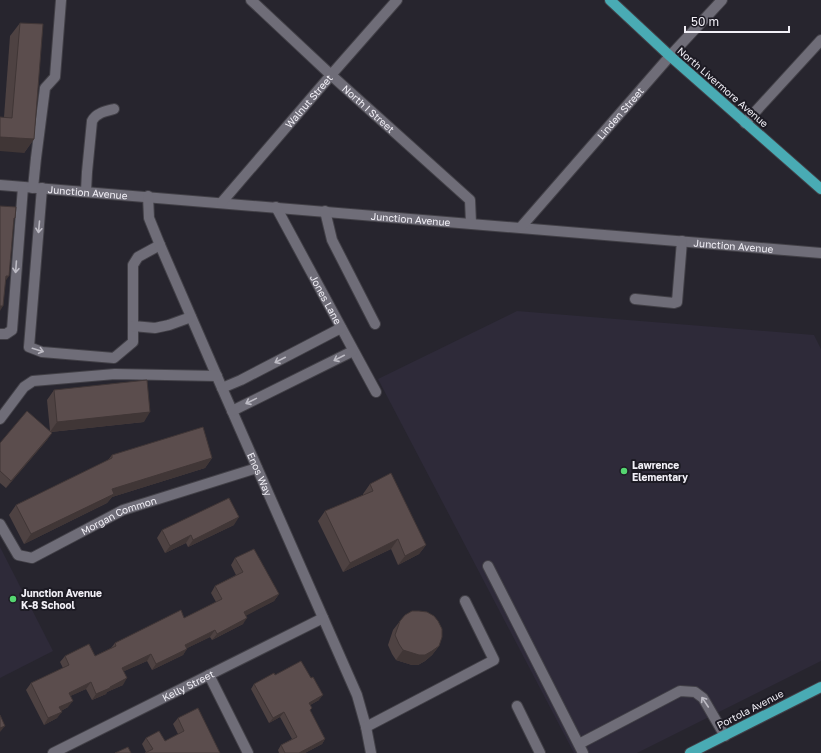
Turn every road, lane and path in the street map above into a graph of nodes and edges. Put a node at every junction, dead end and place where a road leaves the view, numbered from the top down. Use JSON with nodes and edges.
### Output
{"nodes":[{"id":1,"x":61,"y":0,"type":"edge"},
{"id":2,"x":251,"y":0,"type":"edge"},
{"id":3,"x":397,"y":0,"type":"edge"},
{"id":4,"x":610,"y":0,"type":"edge"},
{"id":5,"x":722,"y":0,"type":"edge"},
{"id":6,"x":821,"y":40,"type":"edge"},
{"id":7,"x":670,"y":56,"type":"junction"},
{"id":8,"x":331,"y":75,"type":"junction"},
{"id":9,"x":114,"y":108,"type":"dead end"},
{"id":10,"x":746,"y":123,"type":"junction"},
{"id":11,"x":0,"y":185,"type":"edge"},
{"id":12,"x":22,"y":187,"type":"junction"},
{"id":13,"x":38,"y":188,"type":"junction"},
{"id":14,"x":821,"y":189,"type":"edge"},
{"id":15,"x":86,"y":191,"type":"junction"},
{"id":16,"x":148,"y":196,"type":"junction"},
{"id":17,"x":222,"y":202,"type":"junction"},
{"id":18,"x":276,"y":207,"type":"junction"},
{"id":19,"x":325,"y":211,"type":"junction"},
{"id":20,"x":471,"y":223,"type":"junction"},
{"id":21,"x":521,"y":228,"type":"junction"},
{"id":22,"x":682,"y":241,"type":"junction"},
{"id":23,"x":160,"y":244,"type":"junction"},
{"id":24,"x":821,"y":252,"type":"edge"},
{"id":25,"x":635,"y":299,"type":"dead end"},
{"id":26,"x":191,"y":317,"type":"junction"},
{"id":27,"x":375,"y":324,"type":"dead end"},
{"id":28,"x":133,"y":326,"type":"junction"},
{"id":29,"x":341,"y":328,"type":"junction"},
{"id":30,"x":0,"y":334,"type":"edge"},
{"id":31,"x":354,"y":351,"type":"junction"},
{"id":32,"x":217,"y":376,"type":"junction"},
{"id":33,"x":222,"y":388,"type":"junction"},
{"id":34,"x":376,"y":392,"type":"dead end"},
{"id":35,"x":232,"y":411,"type":"junction"},
{"id":36,"x":0,"y":419,"type":"edge"},
{"id":37,"x":257,"y":468,"type":"junction"},
{"id":38,"x":0,"y":524,"type":"edge"},
{"id":39,"x":488,"y":566,"type":"dead end"},
{"id":40,"x":465,"y":601,"type":"dead end"},
{"id":41,"x":322,"y":618,"type":"junction"},
{"id":42,"x":209,"y":675,"type":"junction"},
{"id":43,"x":821,"y":688,"type":"edge"},
{"id":44,"x":517,"y":706,"type":"dead end"},
{"id":45,"x":366,"y":727,"type":"junction"},
{"id":46,"x":725,"y":736,"type":"junction"},
{"id":47,"x":581,"y":749,"type":"edge"},
{"id":48,"x":53,"y":753,"type":"edge"},
{"id":49,"x":248,"y":753,"type":"edge"},
{"id":50,"x":371,"y":753,"type":"edge"},
{"id":51,"x":540,"y":753,"type":"edge"},
{"id":52,"x":690,"y":753,"type":"edge"}],
"edges":[{"from":1,"to":13,"type":"street"},
{"from":2,"to":8,"type":"street","name":"North I Street"},
{"from":3,"to":8,"type":"street","name":"Walnut Street"},
{"from":4,"to":7,"type":"main road","name":"North Livermore Avenue"},
{"from":5,"to":7,"type":"street","name":"Linden Street"},
{"from":6,"to":10,"type":"street"},
{"from":7,"to":10,"type":"main road","name":"North Livermore Avenue"},
{"from":7,"to":21,"type":"street","name":"Linden Street"},
{"from":8,"to":17,"type":"street","name":"Walnut Street"},
{"from":8,"to":20,"type":"street","name":"North I Street"},
{"from":9,"to":15,"type":"street"},
{"from":10,"to":14,"type":"main road","name":"North Livermore Avenue"},
{"from":11,"to":12,"type":"street","name":"Junction Avenue"},
{"from":12,"to":13,"type":"street","name":"Junction Avenue"},
{"from":12,"to":30,"type":"street","one_way":true},
{"from":13,"to":15,"type":"street","name":"Junction Avenue"},
{"from":13,"to":28,"type":"street","one_way":true},
{"from":15,"to":16,"type":"street","name":"Junction Avenue"},
{"from":16,"to":17,"type":"street","name":"Junction Avenue"},
{"from":16,"to":23,"type":"street","name":"Enos Way"},
{"from":17,"to":18,"type":"street","name":"Junction Avenue"},
{"from":18,"to":19,"type":"street","name":"Junction Avenue"},
{"from":18,"to":29,"type":"street","name":"Jones Lane"},
{"from":19,"to":20,"type":"street","name":"Junction Avenue"},
{"from":19,"to":27,"type":"street"},
{"from":20,"to":21,"type":"street","name":"Junction Avenue"},
{"from":21,"to":22,"type":"street","name":"Junction Avenue"},
{"from":22,"to":24,"type":"street","name":"Junction Avenue"},
{"from":22,"to":25,"type":"street"},
{"from":23,"to":26,"type":"street","name":"Enos Way"},
{"from":23,"to":28,"type":"street"},
{"from":26,"to":28,"type":"street"},
{"from":26,"to":32,"type":"street","name":"Enos Way"},
{"from":29,"to":31,"type":"street","name":"Jones Lane"},
{"from":29,"to":33,"type":"street","one_way":true},
{"from":31,"to":34,"type":"street","name":"Jones Lane"},
{"from":31,"to":35,"type":"street","one_way":true},
{"from":32,"to":33,"type":"street","name":"Enos Way"},
{"from":32,"to":36,"type":"street"},
{"from":33,"to":35,"type":"street","name":"Enos Way"},
{"from":35,"to":37,"type":"street","name":"Enos Way"},
{"from":37,"to":38,"type":"street","name":"Morgan Common"},
{"from":37,"to":41,"type":"street","name":"Enos Way"},
{"from":39,"to":47,"type":"street"},
{"from":40,"to":45,"type":"street"},
{"from":41,"to":42,"type":"street","name":"Kelly Street"},
{"from":41,"to":45,"type":"street","name":"Enos Way"},
{"from":42,"to":48,"type":"street","name":"Kelly Street"},
{"from":42,"to":49,"type":"street"},
{"from":43,"to":46,"type":"main road","name":"Portola Avenue"},
{"from":44,"to":51,"type":"street"},
{"from":45,"to":50,"type":"street","name":"Enos Way"},
{"from":46,"to":47,"type":"street","one_way":true},
{"from":46,"to":52,"type":"main road","name":"Portola Avenue"}]}
